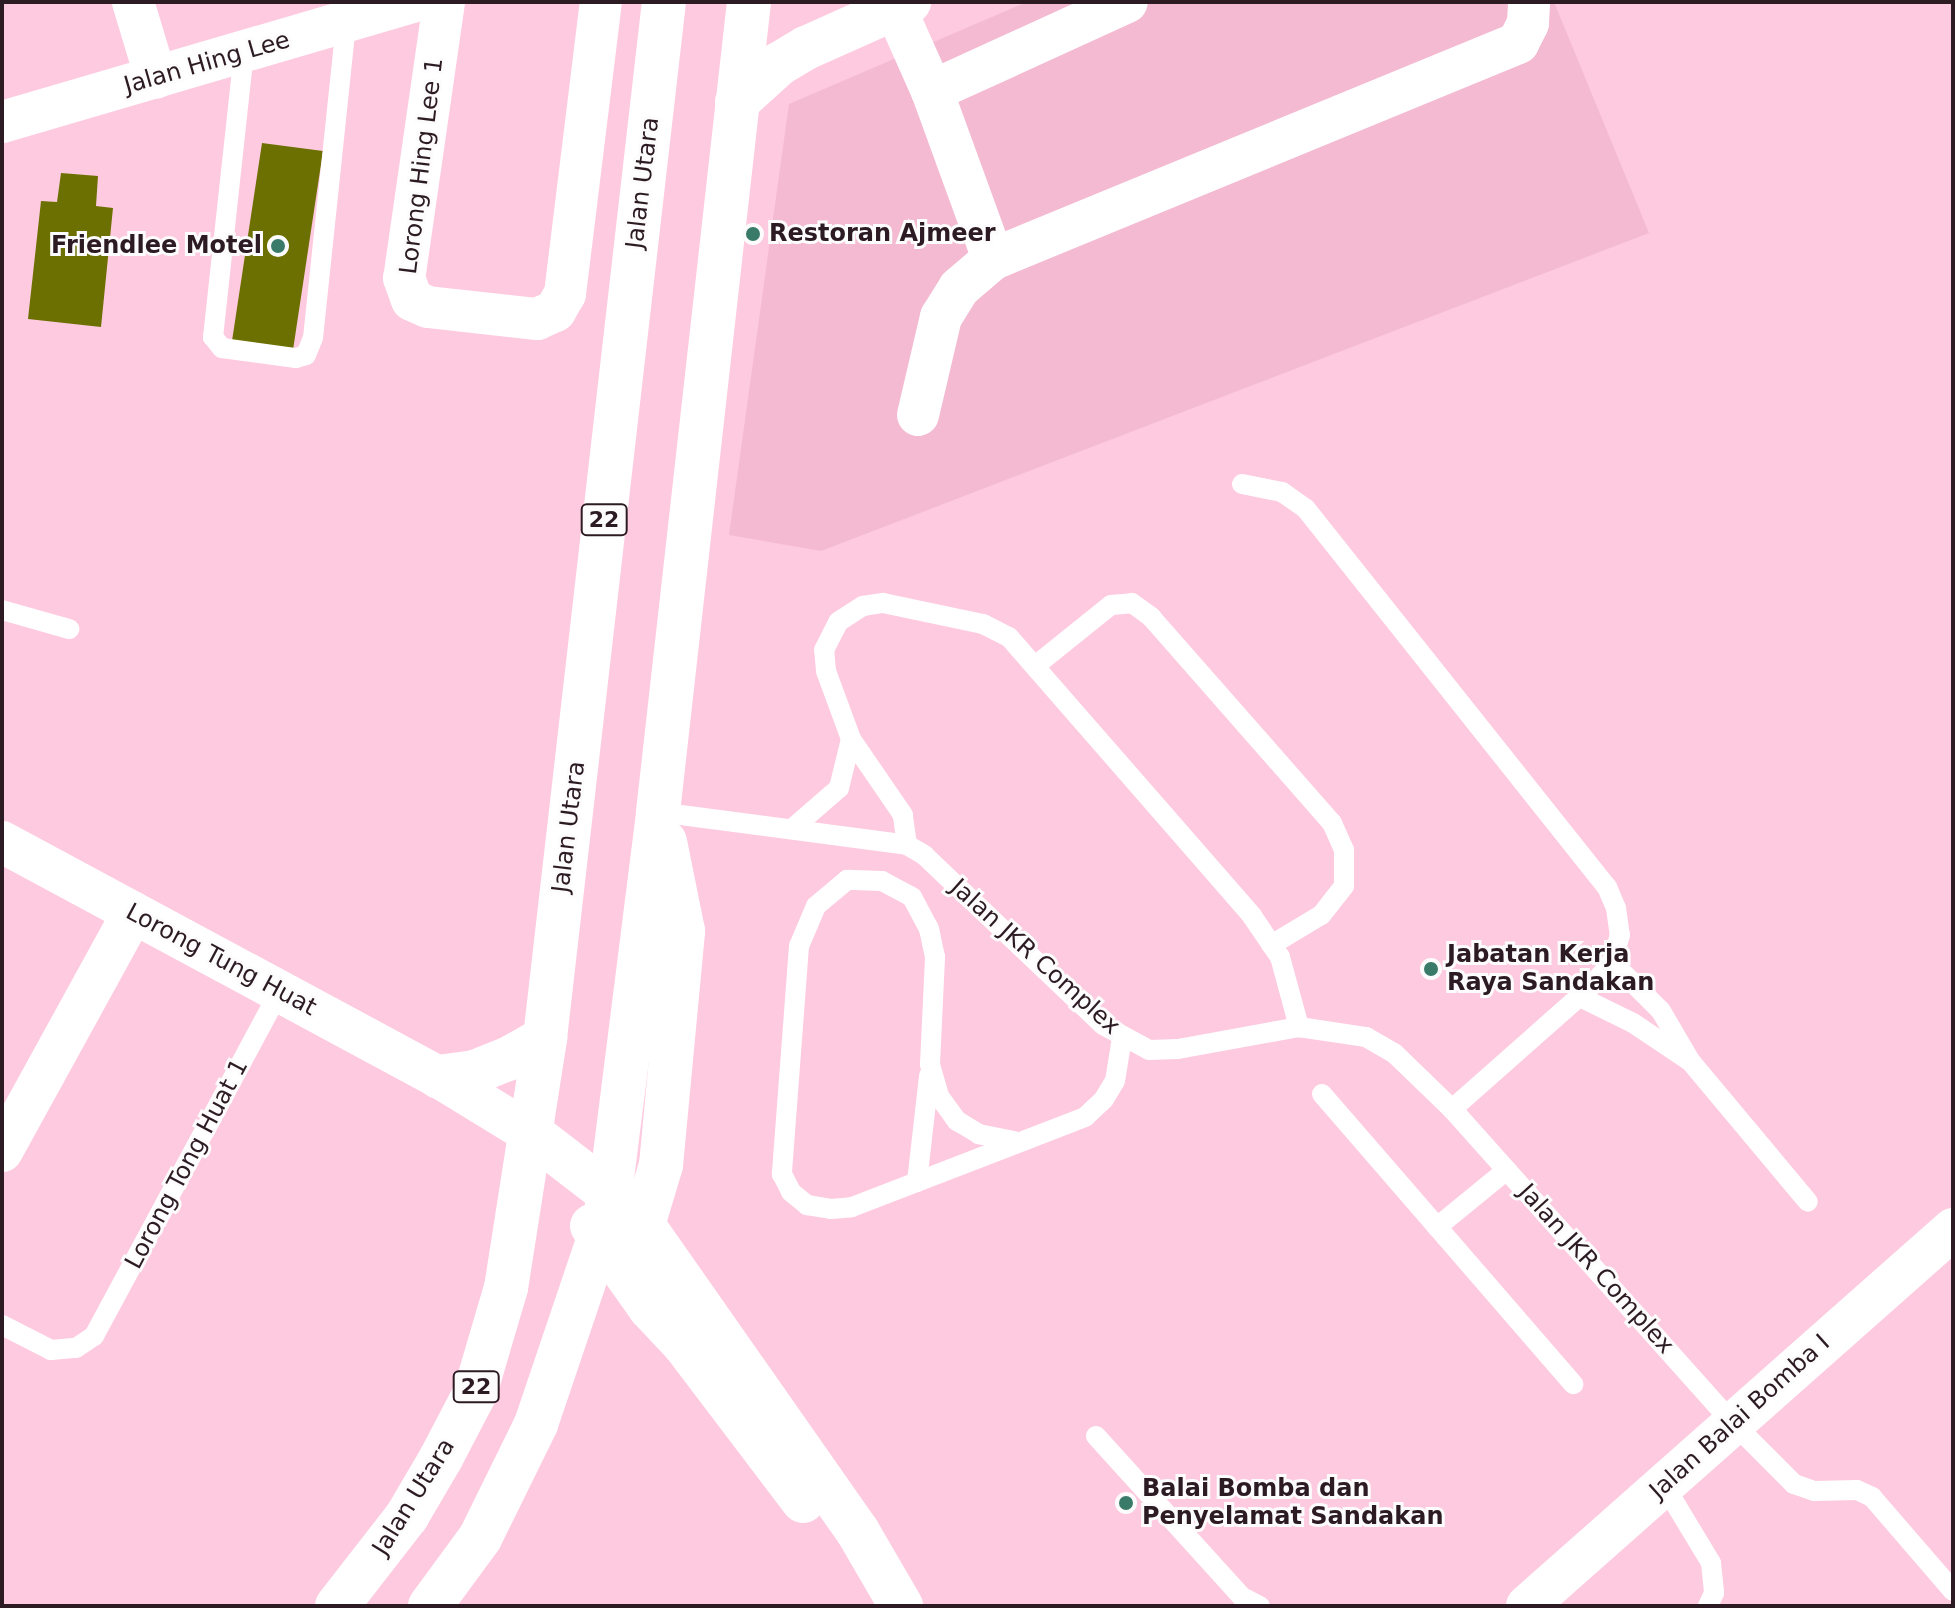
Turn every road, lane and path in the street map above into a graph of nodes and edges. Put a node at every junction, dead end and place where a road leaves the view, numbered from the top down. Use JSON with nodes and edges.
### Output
{"nodes":[{"id":1,"x":133,"y":2,"type":"edge"},
{"id":2,"x":413,"y":2,"type":"edge"},
{"id":3,"x":444,"y":2,"type":"edge"},
{"id":4,"x":601,"y":2,"type":"edge"},
{"id":5,"x":664,"y":2,"type":"edge"},
{"id":6,"x":749,"y":2,"type":"edge"},
{"id":7,"x":1127,"y":2,"type":"edge"},
{"id":8,"x":1529,"y":2,"type":"edge"},
{"id":9,"x":876,"y":8,"type":"edge"},
{"id":10,"x":346,"y":22,"type":"junction"},
{"id":11,"x":244,"y":52,"type":"junction"},
{"id":12,"x":156,"y":78,"type":"junction"},
{"id":13,"x":932,"y":91,"type":"junction"},
{"id":14,"x":737,"y":102,"type":"junction"},
{"id":15,"x":2,"y":122,"type":"edge"},
{"id":16,"x":993,"y":259,"type":"junction"},
{"id":17,"x":918,"y":415,"type":"dead end"},
{"id":18,"x":1242,"y":484,"type":"dead end"},
{"id":19,"x":2,"y":610,"type":"edge"},
{"id":20,"x":69,"y":629,"type":"dead end"},
{"id":21,"x":1035,"y":666,"type":"junction"},
{"id":22,"x":851,"y":739,"type":"junction"},
{"id":23,"x":658,"y":812,"type":"junction"},
{"id":24,"x":793,"y":828,"type":"junction"},
{"id":25,"x":2,"y":842,"type":"edge"},
{"id":26,"x":907,"y":845,"type":"junction"},
{"id":27,"x":133,"y":913,"type":"junction"},
{"id":28,"x":1271,"y":945,"type":"junction"},
{"id":29,"x":1612,"y":962,"type":"junction"},
{"id":30,"x":280,"y":991,"type":"junction"},
{"id":31,"x":1580,"y":997,"type":"junction"},
{"id":32,"x":1299,"y":1027,"type":"junction"},
{"id":33,"x":545,"y":1038,"type":"junction"},
{"id":34,"x":1122,"y":1038,"type":"junction"},
{"id":35,"x":1691,"y":1062,"type":"junction"},
{"id":36,"x":930,"y":1064,"type":"junction"},
{"id":37,"x":439,"y":1077,"type":"junction"},
{"id":38,"x":1322,"y":1094,"type":"dead end"},
{"id":39,"x":1452,"y":1109,"type":"junction"},
{"id":40,"x":532,"y":1134,"type":"junction"},
{"id":41,"x":1014,"y":1141,"type":"junction"},
{"id":42,"x":2,"y":1151,"type":"edge"},
{"id":43,"x":1507,"y":1170,"type":"junction"},
{"id":44,"x":917,"y":1182,"type":"junction"},
{"id":45,"x":610,"y":1194,"type":"junction"},
{"id":46,"x":1808,"y":1202,"type":"dead end"},
{"id":47,"x":643,"y":1225,"type":"junction"},
{"id":48,"x":1437,"y":1227,"type":"junction"},
{"id":49,"x":1953,"y":1229,"type":"edge"},
{"id":50,"x":606,"y":1248,"type":"junction"},
{"id":51,"x":2,"y":1325,"type":"edge"},
{"id":52,"x":1573,"y":1384,"type":"dead end"},
{"id":53,"x":1733,"y":1423,"type":"junction"},
{"id":54,"x":1096,"y":1436,"type":"dead end"},
{"id":55,"x":1664,"y":1485,"type":"junction"},
{"id":56,"x":1953,"y":1591,"type":"edge"},
{"id":57,"x":337,"y":1606,"type":"edge"},
{"id":58,"x":430,"y":1606,"type":"edge"},
{"id":59,"x":886,"y":1606,"type":"edge"},
{"id":60,"x":901,"y":1606,"type":"edge"},
{"id":61,"x":1260,"y":1606,"type":"edge"},
{"id":62,"x":1527,"y":1606,"type":"edge"},
{"id":63,"x":1708,"y":1606,"type":"edge"}],
"edges":[{"from":1,"to":12,"type":"street"},
{"from":2,"to":10,"type":"street","name":"Jalan Hing Lee"},
{"from":3,"to":4,"type":"street","name":"Lorong Hing Lee 1"},
{"from":5,"to":33,"type":"main road","name":"Jalan Utara","number":"22"},
{"from":6,"to":14,"type":"main road"},
{"from":7,"to":13,"type":"street"},
{"from":8,"to":16,"type":"street"},
{"from":9,"to":13,"type":"street"},
{"from":9,"to":14,"type":"main road"},
{"from":10,"to":11,"type":"street","name":"Jalan Hing Lee"},
{"from":10,"to":11,"type":"lane"},
{"from":11,"to":12,"type":"street","name":"Jalan Hing Lee"},
{"from":12,"to":15,"type":"street","name":"Jalan Hing Lee"},
{"from":13,"to":16,"type":"street"},
{"from":14,"to":23,"type":"main road"},
{"from":16,"to":17,"type":"street"},
{"from":18,"to":29,"type":"lane"},
{"from":19,"to":20,"type":"lane"},
{"from":21,"to":22,"type":"lane"},
{"from":21,"to":28,"type":"lane"},
{"from":21,"to":28,"type":"lane"},
{"from":22,"to":24,"type":"lane"},
{"from":22,"to":26,"type":"lane"},
{"from":23,"to":24,"type":"lane","name":"Jalan JKR Complex"},
{"from":23,"to":45,"type":"main road"},
{"from":23,"to":47,"type":"main road"},
{"from":24,"to":26,"type":"lane","name":"Jalan JKR Complex"},
{"from":25,"to":27,"type":"street","name":"Lorong Tung Huat"},
{"from":26,"to":34,"type":"lane","name":"Jalan JKR Complex"},
{"from":27,"to":30,"type":"street","name":"Lorong Tung Huat"},
{"from":27,"to":42,"type":"street"},
{"from":28,"to":32,"type":"lane"},
{"from":29,"to":31,"type":"lane"},
{"from":29,"to":35,"type":"lane"},
{"from":30,"to":37,"type":"street","name":"Lorong Tung Huat"},
{"from":30,"to":51,"type":"lane","name":"Lorong Tong Huat 1"},
{"from":31,"to":35,"type":"lane"},
{"from":31,"to":39,"type":"lane"},
{"from":32,"to":34,"type":"lane","name":"Jalan JKR Complex"},
{"from":32,"to":39,"type":"lane","name":"Jalan JKR Complex"},
{"from":33,"to":37,"type":"main road"},
{"from":33,"to":40,"type":"main road","name":"Jalan Utara","number":"22"},
{"from":34,"to":41,"type":"lane"},
{"from":35,"to":46,"type":"lane"},
{"from":36,"to":41,"type":"lane"},
{"from":36,"to":44,"type":"lane"},
{"from":36,"to":44,"type":"lane"},
{"from":37,"to":40,"type":"street","name":"Lorong Tung Huat"},
{"from":38,"to":48,"type":"lane"},
{"from":39,"to":43,"type":"lane","name":"Jalan JKR Complex"},
{"from":40,"to":45,"type":"main road"},
{"from":40,"to":50,"type":"main road"},
{"from":40,"to":57,"type":"main road","name":"Jalan Utara","number":"22"},
{"from":41,"to":44,"type":"lane"},
{"from":43,"to":48,"type":"lane"},
{"from":43,"to":53,"type":"lane","name":"Jalan JKR Complex"},
{"from":45,"to":47,"type":"main road"},
{"from":45,"to":50,"type":"main road"},
{"from":47,"to":50,"type":"main road"},
{"from":47,"to":60,"type":"main road"},
{"from":48,"to":52,"type":"lane"},
{"from":49,"to":53,"type":"street","name":"Jalan Balai Bomba I"},
{"from":50,"to":58,"type":"main road"},
{"from":50,"to":59,"type":"main road"},
{"from":53,"to":55,"type":"street","name":"Jalan Balai Bomba I"},
{"from":53,"to":56,"type":"lane","name":"Jalan JKR Complex"},
{"from":54,"to":61,"type":"lane"},
{"from":55,"to":62,"type":"street","name":"Jalan Balai Bomba I"},
{"from":55,"to":63,"type":"lane"}]}
